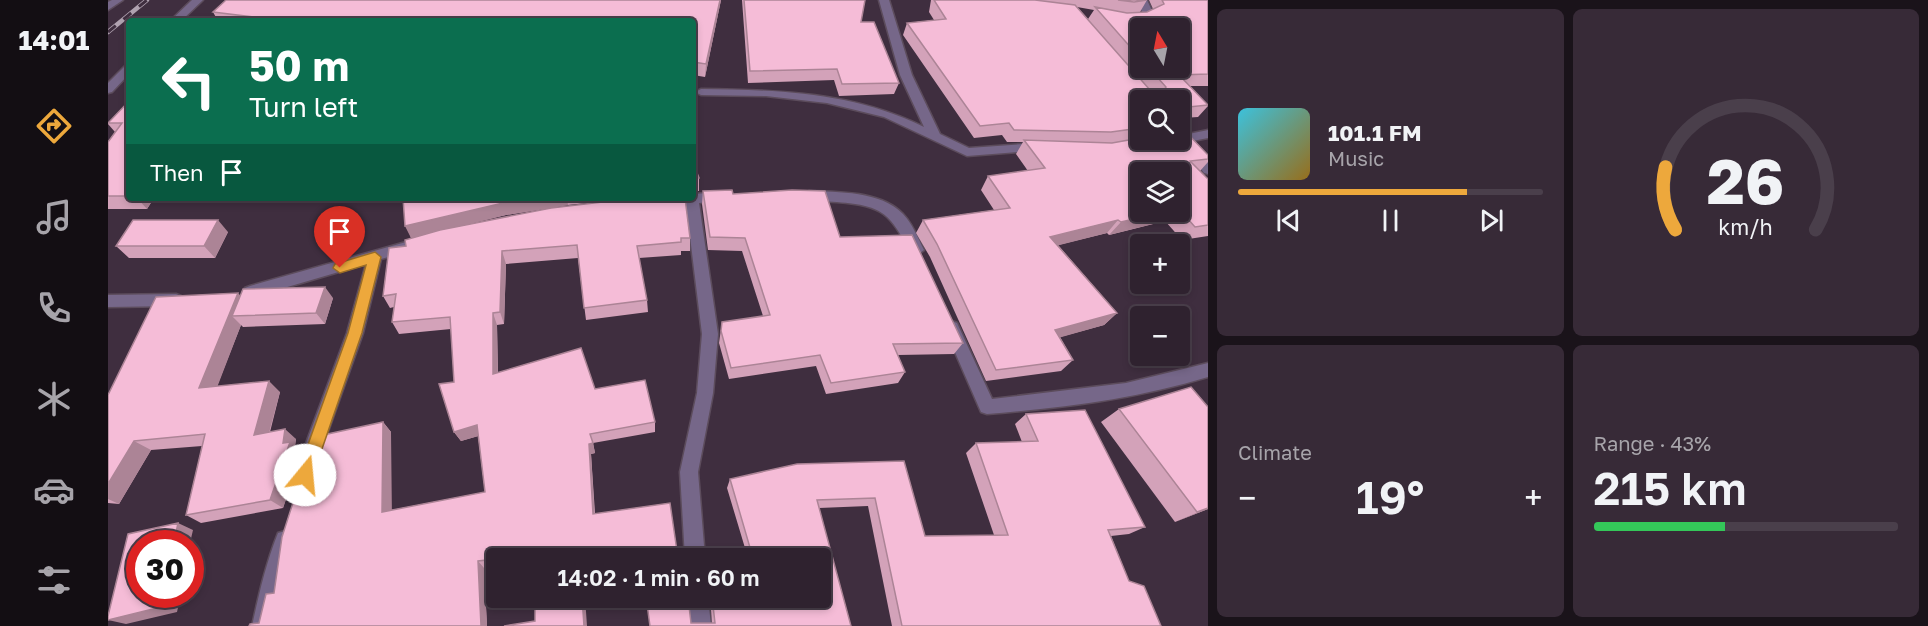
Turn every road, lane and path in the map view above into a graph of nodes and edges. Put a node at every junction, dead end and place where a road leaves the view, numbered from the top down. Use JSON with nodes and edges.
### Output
{"nodes":[{"id":1,"x":118,"y":0,"type":"edge"},
{"id":2,"x":198,"y":0,"type":"edge"},
{"id":3,"x":884,"y":0,"type":"edge"},
{"id":4,"x":1142,"y":0,"type":"edge"},
{"id":5,"x":108,"y":7,"type":"edge"},
{"id":6,"x":179,"y":18,"type":"edge"},
{"id":7,"x":1125,"y":19,"type":"edge"},
{"id":8,"x":126,"y":71,"type":"edge"},
{"id":9,"x":108,"y":90,"type":"edge"},
{"id":10,"x":701,"y":92,"type":"dead end"},
{"id":11,"x":1208,"y":134,"type":"edge"},
{"id":12,"x":1190,"y":136,"type":"edge"},
{"id":13,"x":935,"y":137,"type":"junction"},
{"id":14,"x":1052,"y":148,"type":"edge"},
{"id":15,"x":1190,"y":148,"type":"edge"},
{"id":16,"x":1208,"y":170,"type":"edge"},
{"id":17,"x":734,"y":196,"type":"edge"},
{"id":18,"x":798,"y":196,"type":"edge"},
{"id":19,"x":696,"y":198,"type":"edge"},
{"id":20,"x":665,"y":201,"type":"edge"},
{"id":21,"x":692,"y":201,"type":"edge"},
{"id":22,"x":647,"y":203,"type":"edge"},
{"id":23,"x":417,"y":244,"type":"edge"},
{"id":24,"x":375,"y":257,"type":"junction"},
{"id":25,"x":926,"y":268,"type":"edge"},
{"id":26,"x":231,"y":295,"type":"edge"},
{"id":27,"x":189,"y":299,"type":"edge"},
{"id":28,"x":108,"y":301,"type":"edge"},
{"id":29,"x":945,"y":309,"type":"edge"},
{"id":30,"x":1208,"y":370,"type":"edge"},
{"id":31,"x":305,"y":475,"type":"edge"},
{"id":32,"x":291,"y":520,"type":"edge"},
{"id":33,"x":694,"y":548,"type":"edge"},
{"id":34,"x":699,"y":608,"type":"edge"},
{"id":35,"x":262,"y":626,"type":"edge"},
{"id":36,"x":701,"y":626,"type":"edge"}],
"edges":[{"from":1,"to":5,"type":"street"},
{"from":2,"to":6,"type":"street"},
{"from":3,"to":13,"type":"street"},
{"from":4,"to":7,"type":"street"},
{"from":8,"to":9,"type":"street"},
{"from":10,"to":13,"type":"street"},
{"from":11,"to":12,"type":"street"},
{"from":13,"to":14,"type":"street"},
{"from":15,"to":16,"type":"street"},
{"from":17,"to":19,"type":"street"},
{"from":18,"to":25,"type":"street"},
{"from":20,"to":22,"type":"street"},
{"from":21,"to":33,"type":"street"},
{"from":23,"to":24,"type":"street"},
{"from":24,"to":26,"type":"street"},
{"from":24,"to":31,"type":"street"},
{"from":27,"to":28,"type":"street"},
{"from":29,"to":30,"type":"street"},
{"from":32,"to":35,"type":"street"},
{"from":34,"to":36,"type":"street"}]}
